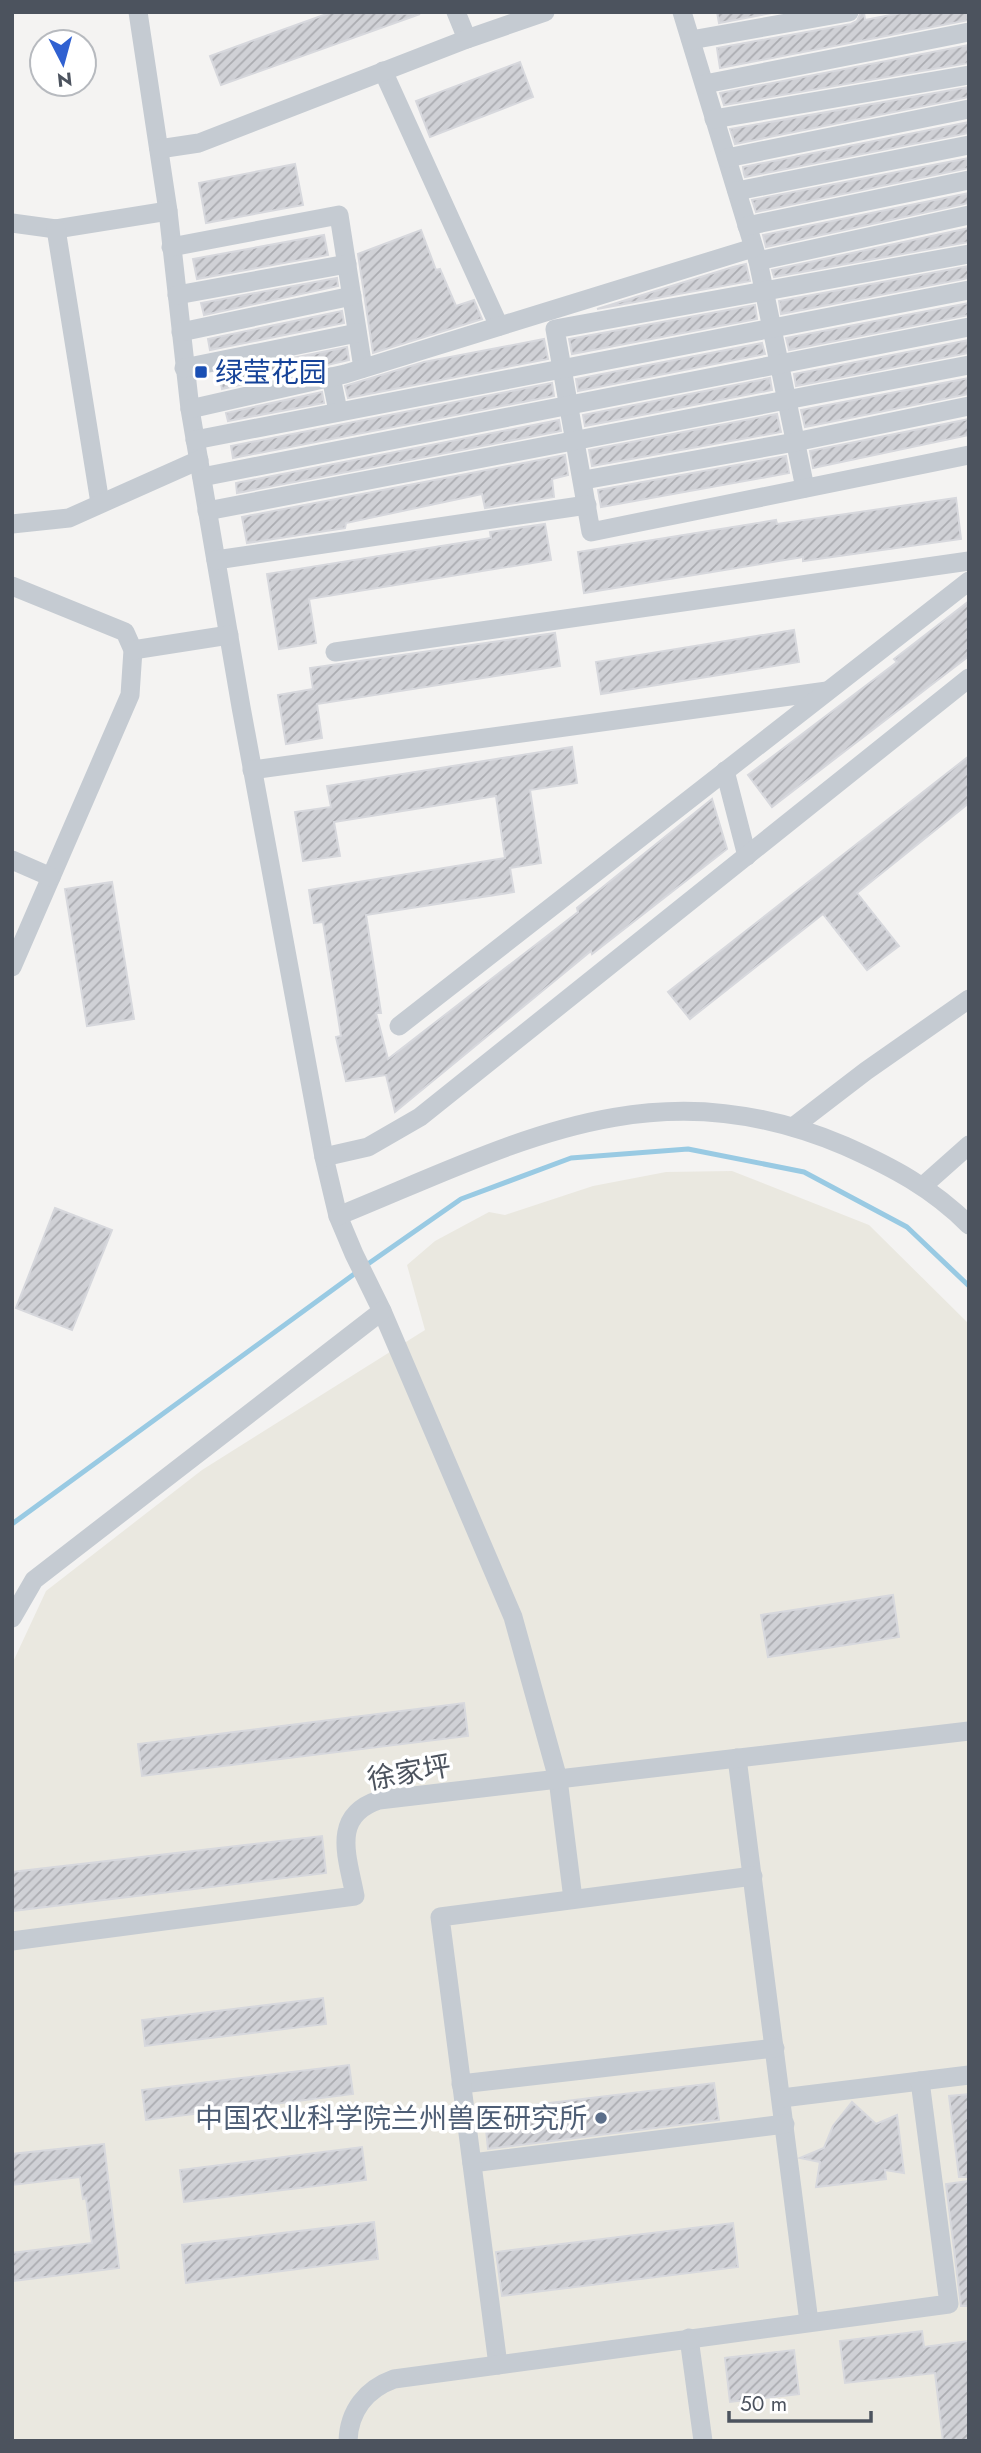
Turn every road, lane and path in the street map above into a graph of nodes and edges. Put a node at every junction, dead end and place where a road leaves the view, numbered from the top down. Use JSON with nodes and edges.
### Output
{"nodes":[{"id":1,"x":138,"y":12,"type":"edge"},
{"id":2,"x":457,"y":12,"type":"edge"},
{"id":3,"x":545,"y":12,"type":"edge"},
{"id":4,"x":682,"y":12,"type":"edge"},
{"id":5,"x":849,"y":12,"type":"edge"},
{"id":6,"x":969,"y":32,"type":"edge"},
{"id":7,"x":467,"y":39,"type":"junction"},
{"id":8,"x":691,"y":40,"type":"junction"},
{"id":9,"x":383,"y":72,"type":"junction"},
{"id":10,"x":969,"y":75,"type":"edge"},
{"id":11,"x":705,"y":84,"type":"junction"},
{"id":12,"x":969,"y":108,"type":"edge"},
{"id":13,"x":714,"y":119,"type":"junction"},
{"id":14,"x":969,"y":145,"type":"edge"},
{"id":15,"x":159,"y":149,"type":"junction"},
{"id":16,"x":727,"y":158,"type":"junction"},
{"id":17,"x":969,"y":180,"type":"edge"},
{"id":18,"x":737,"y":191,"type":"junction"},
{"id":19,"x":168,"y":211,"type":"junction"},
{"id":20,"x":969,"y":215,"type":"edge"},
{"id":21,"x":12,"y":223,"type":"edge"},
{"id":22,"x":747,"y":226,"type":"junction"},
{"id":23,"x":56,"y":229,"type":"junction"},
{"id":24,"x":171,"y":247,"type":"junction"},
{"id":25,"x":755,"y":254,"type":"junction"},
{"id":26,"x":969,"y":254,"type":"edge"},
{"id":27,"x":346,"y":264,"type":"junction"},
{"id":28,"x":969,"y":290,"type":"edge"},
{"id":29,"x":764,"y":291,"type":"junction"},
{"id":30,"x":177,"y":295,"type":"junction"},
{"id":31,"x":352,"y":296,"type":"junction"},
{"id":32,"x":499,"y":326,"type":"junction"},
{"id":33,"x":969,"y":327,"type":"edge"},
{"id":34,"x":772,"y":328,"type":"junction"},
{"id":35,"x":181,"y":332,"type":"junction"},
{"id":36,"x":358,"y":333,"type":"junction"},
{"id":37,"x":779,"y":365,"type":"junction"},
{"id":38,"x":969,"y":365,"type":"edge"},
{"id":39,"x":562,"y":367,"type":"junction"},
{"id":40,"x":184,"y":368,"type":"junction"},
{"id":41,"x":363,"y":368,"type":"junction"},
{"id":42,"x":331,"y":377,"type":"junction"},
{"id":43,"x":786,"y":400,"type":"junction"},
{"id":44,"x":569,"y":404,"type":"junction"},
{"id":45,"x":969,"y":406,"type":"edge"},
{"id":46,"x":190,"y":409,"type":"junction"},
{"id":47,"x":338,"y":411,"type":"junction"},
{"id":48,"x":195,"y":440,"type":"junction"},
{"id":49,"x":576,"y":441,"type":"junction"},
{"id":50,"x":795,"y":442,"type":"junction"},
{"id":51,"x":969,"y":456,"type":"edge"},
{"id":52,"x":200,"y":468,"type":"junction"},
{"id":53,"x":583,"y":480,"type":"junction"},
{"id":54,"x":805,"y":488,"type":"junction"},
{"id":55,"x":100,"y":503,"type":"junction"},
{"id":56,"x":587,"y":505,"type":"junction"},
{"id":57,"x":207,"y":511,"type":"junction"},
{"id":58,"x":12,"y":524,"type":"edge"},
{"id":59,"x":216,"y":560,"type":"junction"},
{"id":60,"x":969,"y":561,"type":"edge"},
{"id":61,"x":969,"y":581,"type":"edge"},
{"id":62,"x":12,"y":586,"type":"edge"},
{"id":63,"x":229,"y":635,"type":"junction"},
{"id":64,"x":133,"y":650,"type":"junction"},
{"id":65,"x":335,"y":652,"type":"dead end"},
{"id":66,"x":969,"y":678,"type":"edge"},
{"id":67,"x":828,"y":691,"type":"junction"},
{"id":68,"x":252,"y":770,"type":"junction"},
{"id":69,"x":725,"y":771,"type":"junction"},
{"id":70,"x":747,"y":856,"type":"junction"},
{"id":71,"x":12,"y":860,"type":"edge"},
{"id":72,"x":51,"y":877,"type":"junction"},
{"id":73,"x":12,"y":967,"type":"edge"},
{"id":74,"x":969,"y":999,"type":"edge"},
{"id":75,"x":399,"y":1026,"type":"dead end"},
{"id":76,"x":793,"y":1127,"type":"junction"},
{"id":77,"x":969,"y":1145,"type":"edge"},
{"id":78,"x":324,"y":1157,"type":"junction"},
{"id":79,"x":924,"y":1185,"type":"junction"},
{"id":80,"x":338,"y":1216,"type":"junction"},
{"id":81,"x":969,"y":1225,"type":"edge"},
{"id":82,"x":382,"y":1311,"type":"junction"},
{"id":83,"x":12,"y":1618,"type":"edge"},
{"id":84,"x":969,"y":1731,"type":"edge"},
{"id":85,"x":737,"y":1758,"type":"junction"},
{"id":86,"x":558,"y":1779,"type":"junction"},
{"id":87,"x":753,"y":1876,"type":"junction"},
{"id":88,"x":573,"y":1899,"type":"junction"},
{"id":89,"x":12,"y":1941,"type":"edge"},
{"id":90,"x":775,"y":2048,"type":"junction"},
{"id":91,"x":969,"y":2075,"type":"edge"},
{"id":92,"x":920,"y":2081,"type":"junction"},
{"id":93,"x":461,"y":2084,"type":"junction"},
{"id":94,"x":782,"y":2098,"type":"junction"},
{"id":95,"x":785,"y":2124,"type":"junction"},
{"id":96,"x":472,"y":2164,"type":"junction"},
{"id":97,"x":809,"y":2322,"type":"junction"},
{"id":98,"x":689,"y":2338,"type":"junction"},
{"id":99,"x":498,"y":2365,"type":"junction"},
{"id":100,"x":348,"y":2441,"type":"edge"},
{"id":101,"x":703,"y":2441,"type":"edge"}],
"edges":[{"from":1,"to":15,"type":"street"},
{"from":2,"to":7,"type":"street"},
{"from":3,"to":7,"type":"street"},
{"from":4,"to":8,"type":"street"},
{"from":5,"to":8,"type":"street"},
{"from":6,"to":11,"type":"street"},
{"from":7,"to":9,"type":"street"},
{"from":8,"to":11,"type":"street"},
{"from":9,"to":15,"type":"street"},
{"from":9,"to":32,"type":"street"},
{"from":10,"to":13,"type":"street"},
{"from":11,"to":13,"type":"street"},
{"from":12,"to":16,"type":"street"},
{"from":13,"to":16,"type":"street"},
{"from":14,"to":18,"type":"street"},
{"from":15,"to":19,"type":"street"},
{"from":16,"to":18,"type":"street"},
{"from":17,"to":22,"type":"street"},
{"from":18,"to":22,"type":"street"},
{"from":19,"to":23,"type":"street"},
{"from":19,"to":24,"type":"street"},
{"from":20,"to":25,"type":"street"},
{"from":21,"to":23,"type":"street"},
{"from":22,"to":25,"type":"street"},
{"from":23,"to":55,"type":"street"},
{"from":24,"to":27,"type":"street"},
{"from":24,"to":30,"type":"street"},
{"from":25,"to":29,"type":"street"},
{"from":25,"to":32,"type":"street"},
{"from":26,"to":29,"type":"street"},
{"from":27,"to":30,"type":"street"},
{"from":27,"to":31,"type":"street"},
{"from":28,"to":34,"type":"street"},
{"from":29,"to":34,"type":"street"},
{"from":29,"to":39,"type":"street"},
{"from":30,"to":35,"type":"street"},
{"from":31,"to":35,"type":"street"},
{"from":31,"to":36,"type":"street"},
{"from":32,"to":41,"type":"street"},
{"from":33,"to":37,"type":"street"},
{"from":34,"to":37,"type":"street"},
{"from":34,"to":39,"type":"street"},
{"from":35,"to":40,"type":"street"},
{"from":36,"to":40,"type":"street"},
{"from":36,"to":41,"type":"street"},
{"from":37,"to":43,"type":"street"},
{"from":37,"to":44,"type":"street"},
{"from":38,"to":43,"type":"street"},
{"from":39,"to":44,"type":"street"},
{"from":39,"to":47,"type":"street"},
{"from":40,"to":46,"type":"street"},
{"from":41,"to":42,"type":"street"},
{"from":42,"to":46,"type":"street"},
{"from":42,"to":47,"type":"street"},
{"from":43,"to":49,"type":"street"},
{"from":43,"to":50,"type":"street"},
{"from":44,"to":49,"type":"street"},
{"from":44,"to":52,"type":"street"},
{"from":45,"to":50,"type":"street"},
{"from":46,"to":48,"type":"street"},
{"from":47,"to":48,"type":"street"},
{"from":48,"to":52,"type":"street"},
{"from":49,"to":53,"type":"street"},
{"from":49,"to":57,"type":"street"},
{"from":50,"to":53,"type":"street"},
{"from":50,"to":54,"type":"street"},
{"from":51,"to":54,"type":"street"},
{"from":52,"to":55,"type":"street"},
{"from":52,"to":57,"type":"street"},
{"from":53,"to":56,"type":"street"},
{"from":54,"to":56,"type":"street"},
{"from":55,"to":58,"type":"street"},
{"from":56,"to":59,"type":"street"},
{"from":57,"to":59,"type":"street"},
{"from":59,"to":63,"type":"street"},
{"from":60,"to":65,"type":"street"},
{"from":61,"to":67,"type":"street"},
{"from":62,"to":64,"type":"street"},
{"from":63,"to":64,"type":"street"},
{"from":63,"to":68,"type":"street"},
{"from":64,"to":72,"type":"street"},
{"from":66,"to":70,"type":"street"},
{"from":67,"to":68,"type":"street"},
{"from":67,"to":69,"type":"street"},
{"from":68,"to":78,"type":"street"},
{"from":69,"to":70,"type":"street"},
{"from":69,"to":75,"type":"street"},
{"from":70,"to":78,"type":"street"},
{"from":71,"to":72,"type":"street"},
{"from":72,"to":73,"type":"street"},
{"from":74,"to":76,"type":"street"},
{"from":76,"to":79,"type":"street"},
{"from":76,"to":80,"type":"street"},
{"from":77,"to":79,"type":"street"},
{"from":78,"to":80,"type":"street"},
{"from":79,"to":81,"type":"street"},
{"from":80,"to":82,"type":"street"},
{"from":82,"to":83,"type":"street"},
{"from":82,"to":86,"type":"street"},
{"from":84,"to":85,"type":"street","name":"徐家坪"},
{"from":85,"to":86,"type":"street","name":"徐家坪"},
{"from":85,"to":87,"type":"street"},
{"from":86,"to":88,"type":"street"},
{"from":86,"to":89,"type":"street","name":"徐家坪"},
{"from":87,"to":88,"type":"street"},
{"from":87,"to":90,"type":"street"},
{"from":88,"to":93,"type":"street"},
{"from":90,"to":93,"type":"street"},
{"from":90,"to":94,"type":"street"},
{"from":91,"to":92,"type":"street"},
{"from":92,"to":94,"type":"street"},
{"from":92,"to":97,"type":"street"},
{"from":93,"to":96,"type":"street"},
{"from":94,"to":95,"type":"street"},
{"from":95,"to":96,"type":"street"},
{"from":95,"to":97,"type":"street"},
{"from":96,"to":99,"type":"street"},
{"from":97,"to":98,"type":"street"},
{"from":98,"to":99,"type":"street"},
{"from":98,"to":101,"type":"street"},
{"from":99,"to":100,"type":"street"}]}
